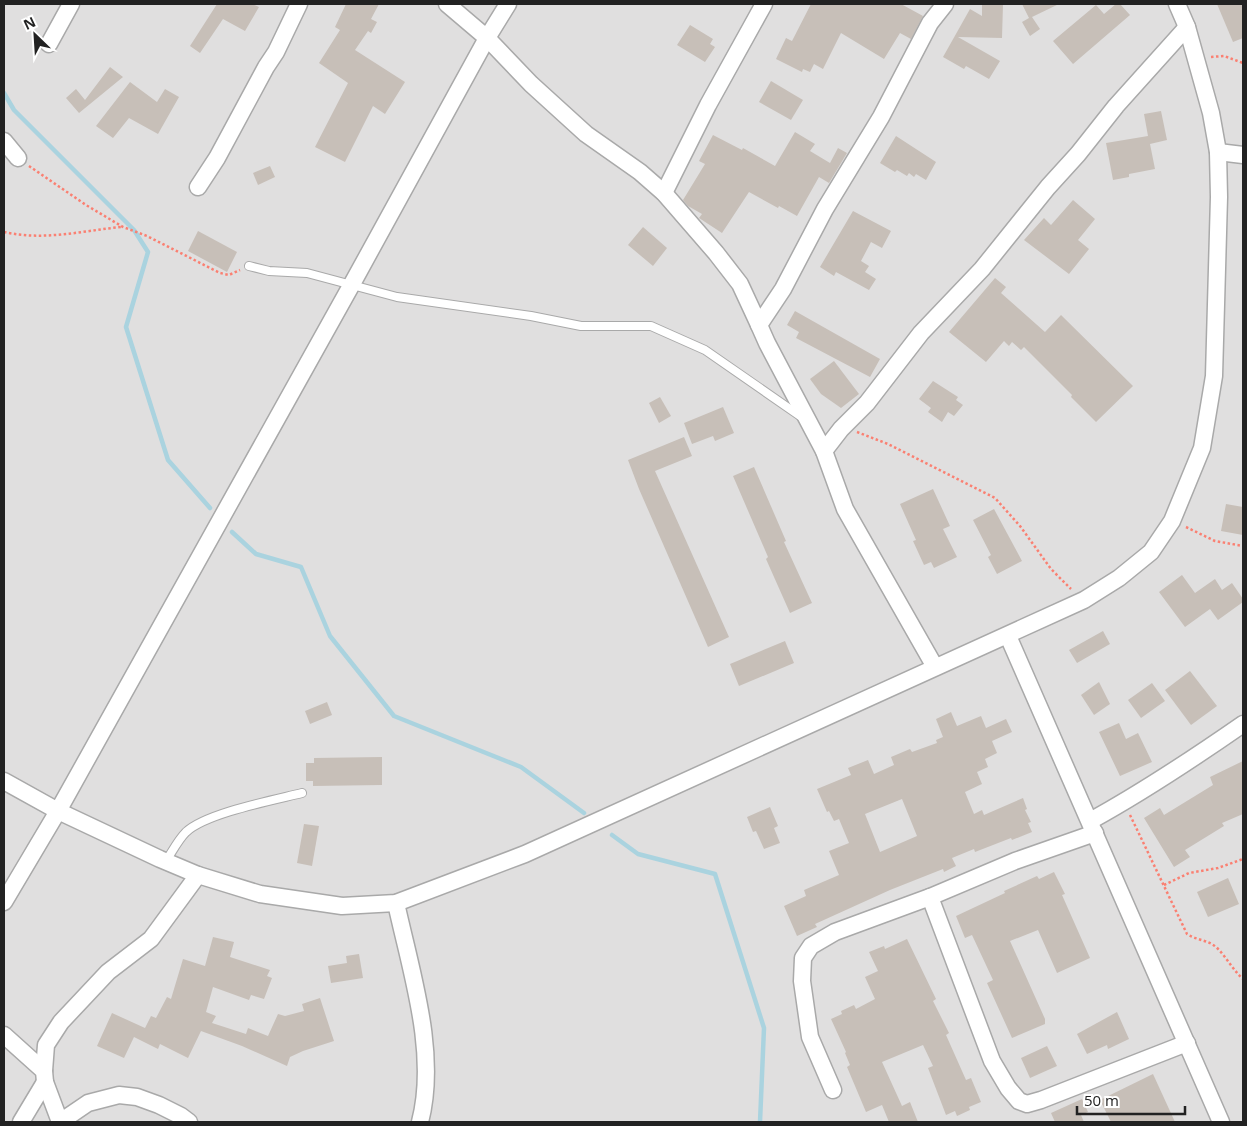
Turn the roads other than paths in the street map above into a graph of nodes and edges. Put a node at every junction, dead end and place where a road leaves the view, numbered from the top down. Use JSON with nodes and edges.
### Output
{"nodes":[{"id":1,"x":71,"y":4,"type":"edge"},
{"id":2,"x":299,"y":4,"type":"edge"},
{"id":3,"x":447,"y":4,"type":"edge"},
{"id":4,"x":508,"y":4,"type":"edge"},
{"id":5,"x":764,"y":4,"type":"edge"},
{"id":6,"x":945,"y":4,"type":"edge"},
{"id":7,"x":1177,"y":4,"type":"edge"},
{"id":8,"x":1188,"y":28,"type":"junction"},
{"id":9,"x":487,"y":38,"type":"junction"},
{"id":10,"x":49,"y":44,"type":"dead end"},
{"id":11,"x":4,"y":140,"type":"edge"},
{"id":12,"x":1218,"y":152,"type":"junction"},
{"id":13,"x":1243,"y":155,"type":"edge"},
{"id":14,"x":18,"y":158,"type":"road end"},
{"id":15,"x":198,"y":187,"type":"dead end"},
{"id":16,"x":664,"y":193,"type":"junction"},
{"id":17,"x":250,"y":266,"type":"road end"},
{"id":18,"x":352,"y":284,"type":"junction"},
{"id":19,"x":759,"y":326,"type":"junction"},
{"id":20,"x":808,"y":421,"type":"junction"},
{"id":21,"x":824,"y":451,"type":"junction"},
{"id":22,"x":1008,"y":636,"type":"junction"},
{"id":23,"x":935,"y":667,"type":"junction"},
{"id":24,"x":1243,"y":724,"type":"edge"},
{"id":25,"x":4,"y":781,"type":"edge"},
{"id":26,"x":302,"y":793,"type":"dead end"},
{"id":27,"x":58,"y":811,"type":"junction"},
{"id":28,"x":1092,"y":827,"type":"junction"},
{"id":29,"x":166,"y":861,"type":"junction"},
{"id":30,"x":198,"y":875,"type":"junction"},
{"id":31,"x":930,"y":898,"type":"junction"},
{"id":32,"x":4,"y":902,"type":"edge"},
{"id":33,"x":396,"y":904,"type":"junction"},
{"id":34,"x":4,"y":1035,"type":"edge"},
{"id":35,"x":1186,"y":1043,"type":"junction"},
{"id":36,"x":44,"y":1076,"type":"junction"},
{"id":37,"x":833,"y":1090,"type":"dead end"},
{"id":38,"x":21,"y":1122,"type":"edge"},
{"id":39,"x":60,"y":1122,"type":"edge"},
{"id":40,"x":189,"y":1122,"type":"edge"},
{"id":41,"x":420,"y":1122,"type":"edge"},
{"id":42,"x":1221,"y":1122,"type":"edge"}],
"edges":[{"from":1,"to":10,"type":"street"},
{"from":2,"to":15,"type":"street"},
{"from":3,"to":9,"type":"street"},
{"from":4,"to":9,"type":"street"},
{"from":5,"to":16,"type":"street"},
{"from":6,"to":19,"type":"street"},
{"from":7,"to":8,"type":"street"},
{"from":8,"to":12,"type":"street"},
{"from":8,"to":21,"type":"street"},
{"from":9,"to":16,"type":"street"},
{"from":9,"to":18,"type":"street"},
{"from":11,"to":14,"type":"street"},
{"from":12,"to":13,"type":"street"},
{"from":12,"to":22,"type":"street"},
{"from":16,"to":19,"type":"street"},
{"from":17,"to":18,"type":"lane"},
{"from":18,"to":20,"type":"lane"},
{"from":18,"to":27,"type":"street"},
{"from":19,"to":20,"type":"street"},
{"from":20,"to":21,"type":"street"},
{"from":21,"to":23,"type":"street"},
{"from":22,"to":23,"type":"street"},
{"from":22,"to":28,"type":"street"},
{"from":23,"to":33,"type":"street"},
{"from":24,"to":28,"type":"street"},
{"from":25,"to":27,"type":"street"},
{"from":26,"to":29,"type":"lane"},
{"from":27,"to":29,"type":"street"},
{"from":27,"to":32,"type":"street"},
{"from":28,"to":31,"type":"street"},
{"from":28,"to":35,"type":"street"},
{"from":29,"to":30,"type":"street"},
{"from":30,"to":33,"type":"street"},
{"from":30,"to":36,"type":"street"},
{"from":31,"to":35,"type":"street"},
{"from":31,"to":37,"type":"street"},
{"from":33,"to":41,"type":"street"},
{"from":34,"to":36,"type":"street"},
{"from":35,"to":42,"type":"street"},
{"from":36,"to":38,"type":"street"},
{"from":36,"to":39,"type":"street"},
{"from":39,"to":40,"type":"street"}]}
